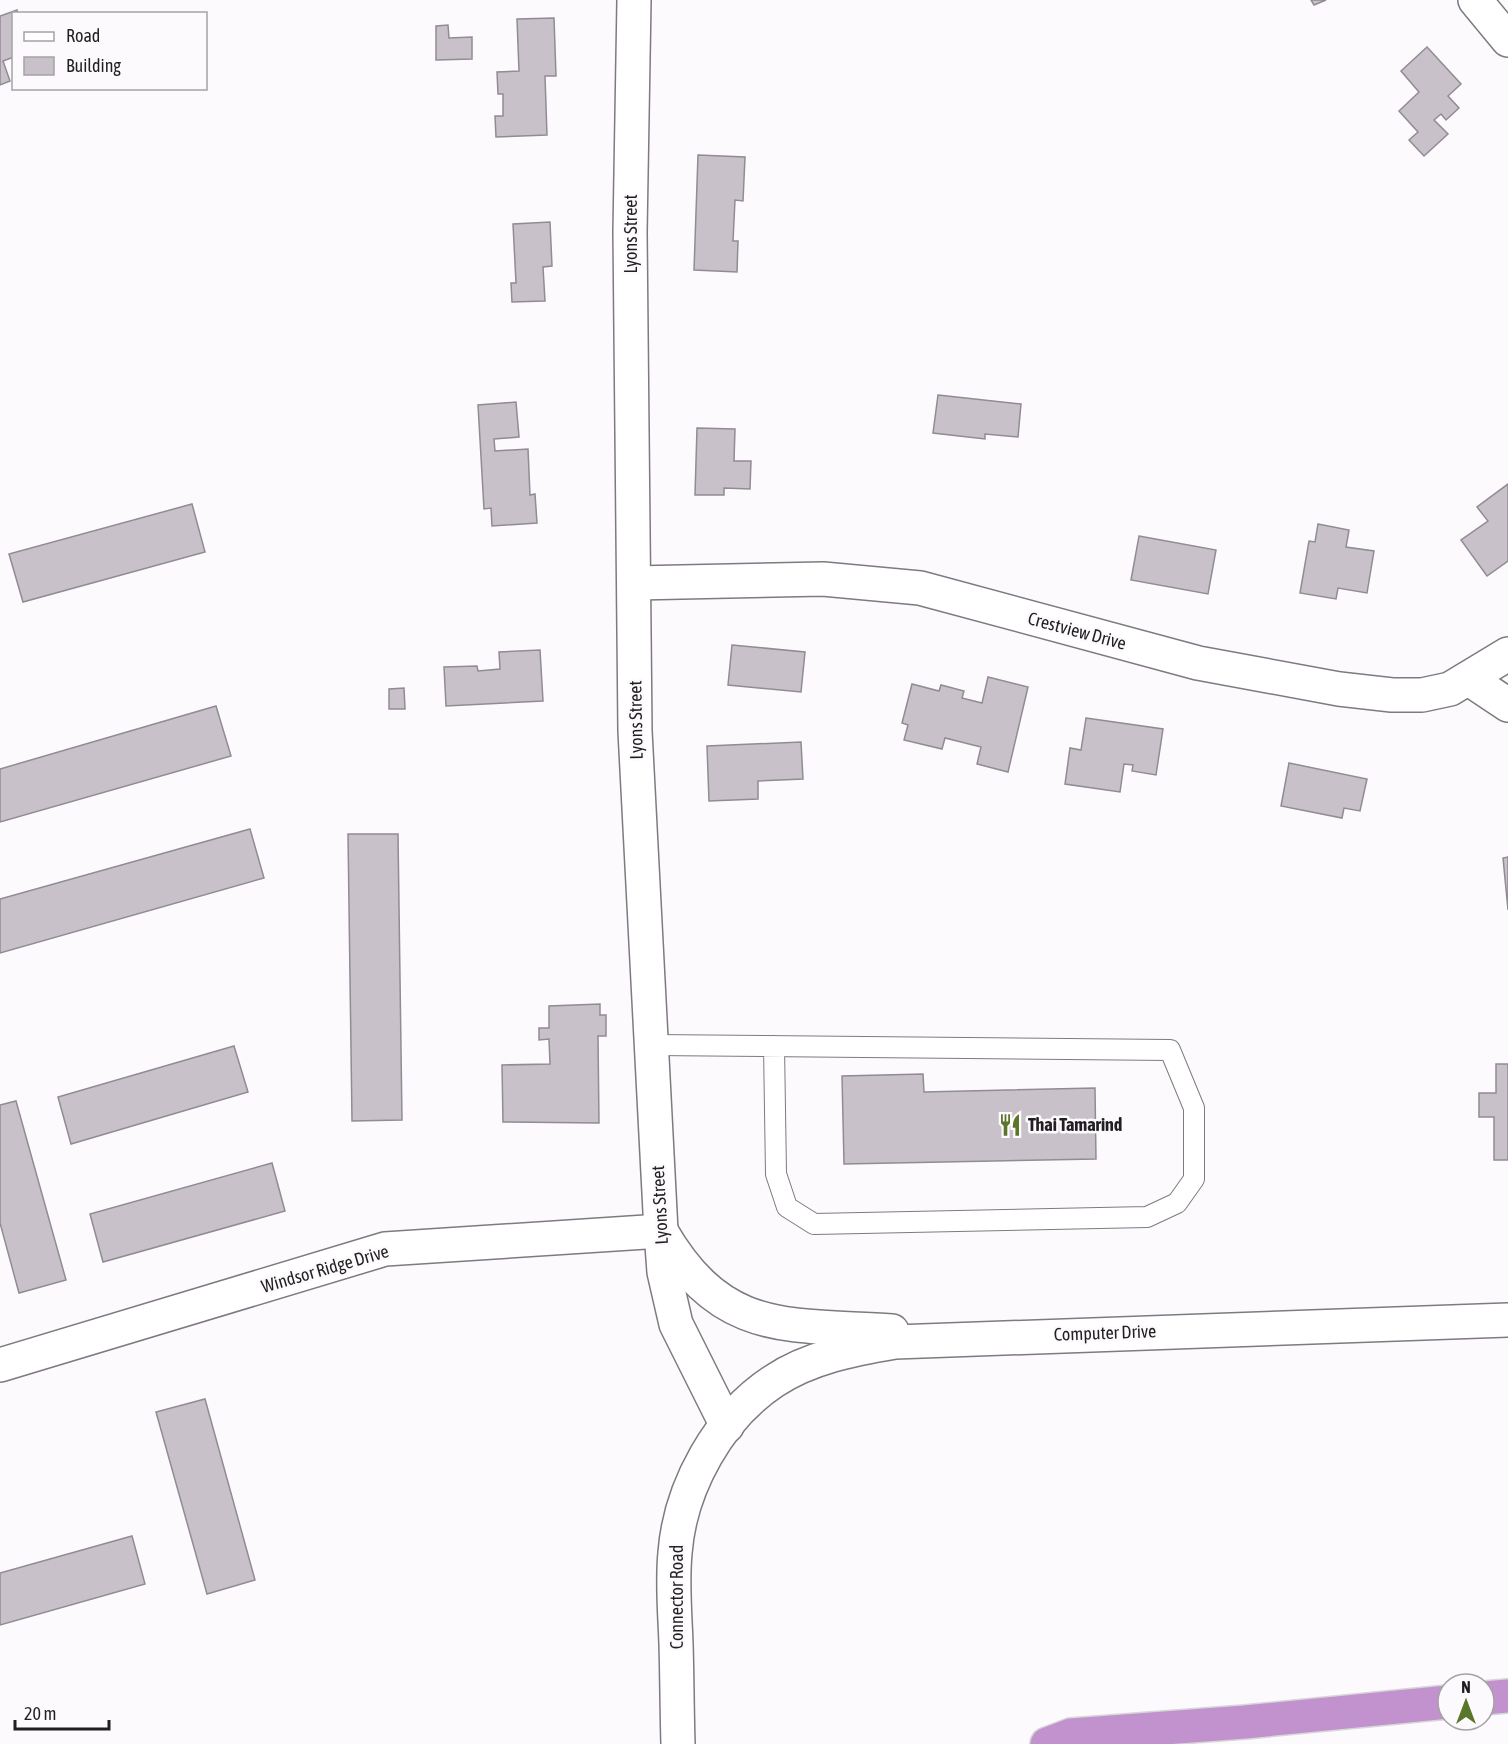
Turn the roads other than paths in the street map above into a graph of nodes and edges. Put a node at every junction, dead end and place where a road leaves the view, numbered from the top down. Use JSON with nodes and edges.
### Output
{"nodes":[{"id":1,"x":634,"y":0,"type":"edge"},
{"id":2,"x":1475,"y":0,"type":"edge"},
{"id":3,"x":1508,"y":40,"type":"edge"},
{"id":4,"x":635,"y":582,"type":"junction"},
{"id":5,"x":1508,"y":654,"type":"edge"},
{"id":6,"x":1469,"y":679,"type":"junction"},
{"id":7,"x":1508,"y":705,"type":"edge"},
{"id":8,"x":653,"y":1045,"type":"junction"},
{"id":9,"x":774,"y":1046,"type":"junction"},
{"id":10,"x":661,"y":1231,"type":"junction"},
{"id":11,"x":1508,"y":1320,"type":"edge"},
{"id":12,"x":971,"y":1337,"type":"junction"},
{"id":13,"x":0,"y":1365,"type":"edge"},
{"id":14,"x":727,"y":1426,"type":"junction"},
{"id":15,"x":1436,"y":1703,"type":"edge"},
{"id":16,"x":678,"y":1744,"type":"edge"},
{"id":17,"x":1047,"y":1744,"type":"edge"}],
"edges":[{"from":1,"to":4,"type":"street","name":"Lyons Street"},
{"from":2,"to":3,"type":"street"},
{"from":4,"to":6,"type":"street","name":"Crestview Drive"},
{"from":4,"to":8,"type":"street","name":"Lyons Street"},
{"from":5,"to":6,"type":"street","name":"Crestview Drive"},
{"from":6,"to":7,"type":"street"},
{"from":8,"to":9,"type":"lane"},
{"from":8,"to":10,"type":"street","name":"Lyons Street"},
{"from":9,"to":9,"type":"lane"},
{"from":10,"to":12,"type":"street"},
{"from":10,"to":13,"type":"street","name":"Windsor Ridge Drive"},
{"from":10,"to":14,"type":"street","name":"Lyons Street"},
{"from":11,"to":12,"type":"street","name":"Computer Drive"},
{"from":12,"to":14,"type":"street","name":"Computer Drive"},
{"from":14,"to":16,"type":"street","name":"Connector Road"},
{"from":15,"to":17,"type":"highway"}]}
